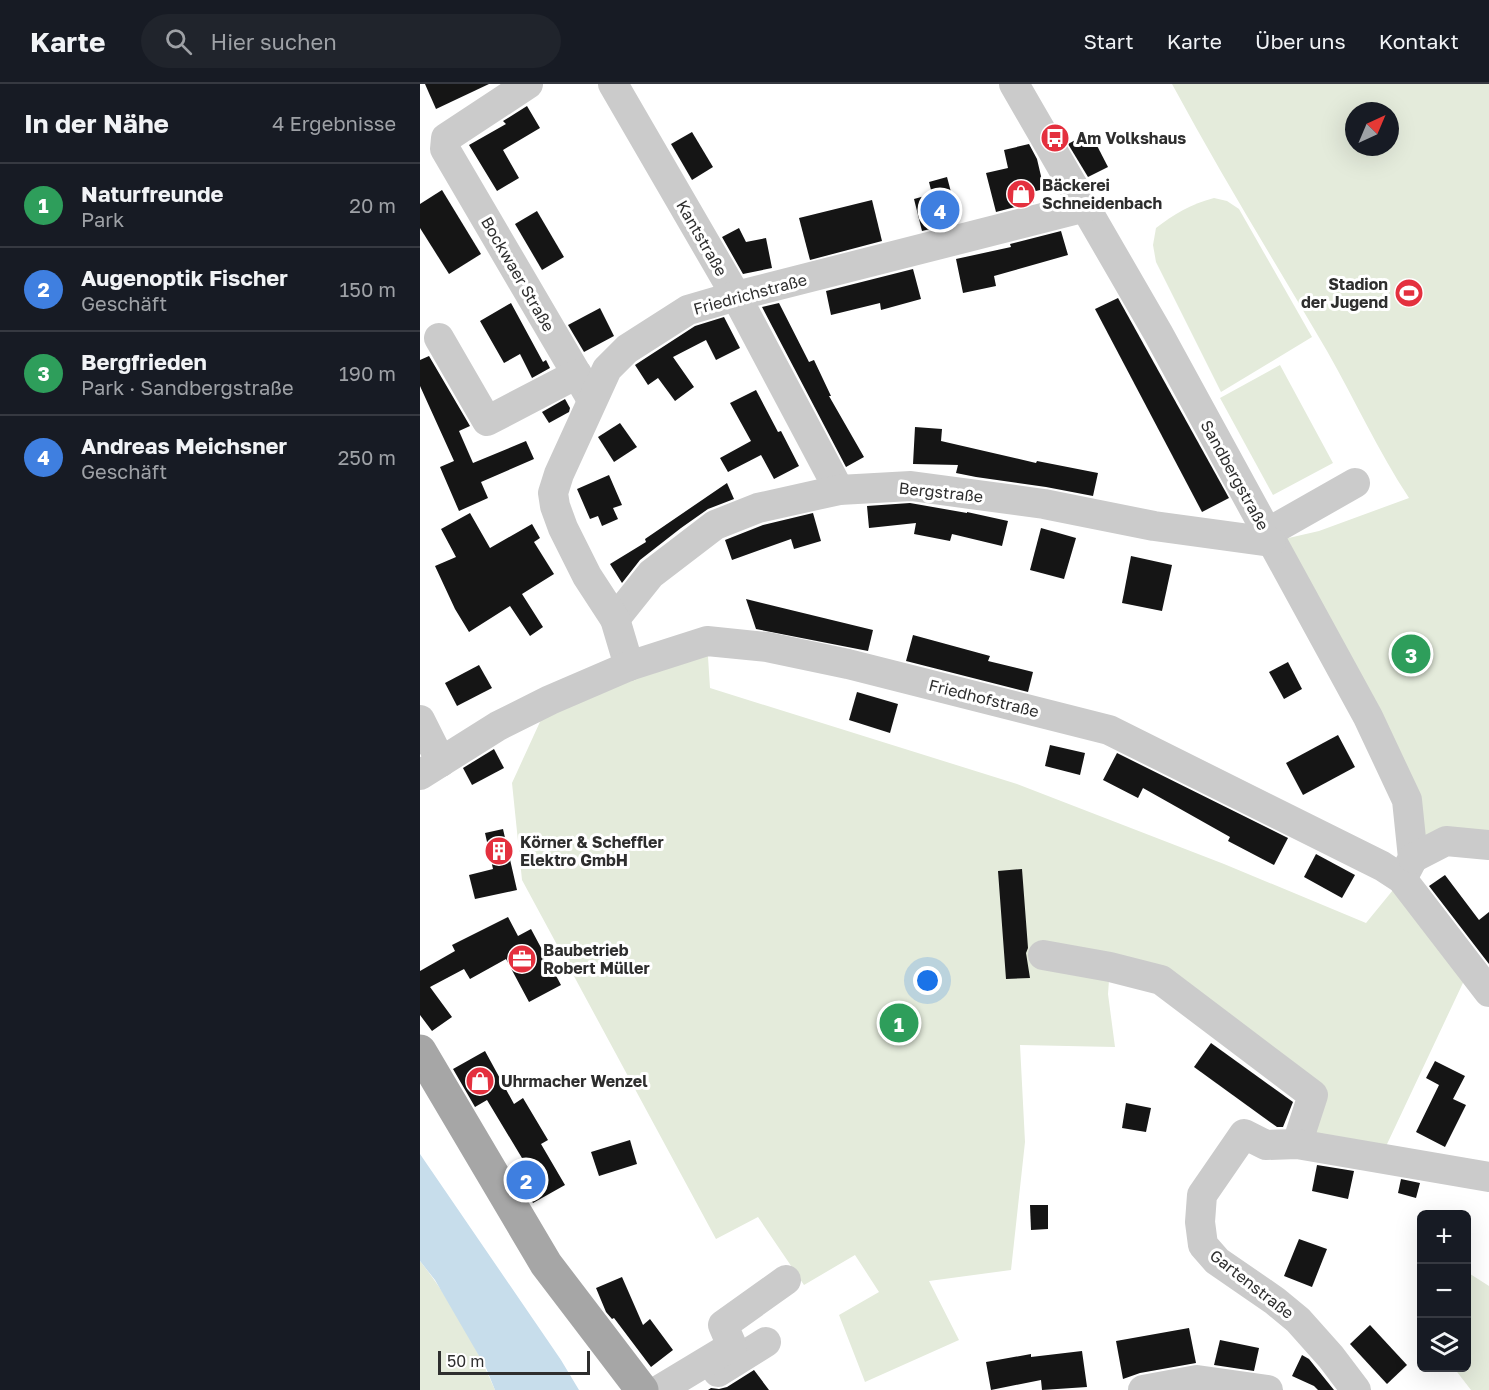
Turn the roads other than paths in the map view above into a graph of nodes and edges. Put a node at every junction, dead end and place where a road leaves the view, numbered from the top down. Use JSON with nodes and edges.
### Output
{"nodes":[{"id":1,"x":613,"y":84,"type":"edge"},
{"id":2,"x":1014,"y":84,"type":"edge"},
{"id":3,"x":522,"y":88,"type":"edge"},
{"id":4,"x":1086,"y":207,"type":"junction"},
{"id":5,"x":736,"y":296,"type":"junction"},
{"id":6,"x":439,"y":338,"type":"dead end"},
{"id":7,"x":577,"y":374,"type":"junction"},
{"id":8,"x":592,"y":400,"type":"junction"},
{"id":9,"x":1355,"y":483,"type":"dead end"},
{"id":10,"x":839,"y":490,"type":"junction"},
{"id":11,"x":1269,"y":538,"type":"junction"},
{"id":12,"x":615,"y":618,"type":"junction"},
{"id":13,"x":629,"y":666,"type":"junction"},
{"id":14,"x":420,"y":720,"type":"edge"},
{"id":15,"x":430,"y":769,"type":"edge"},
{"id":16,"x":1489,"y":845,"type":"edge"},
{"id":17,"x":1407,"y":869,"type":"junction"},
{"id":18,"x":1043,"y":955,"type":"dead end"},
{"id":19,"x":1489,"y":992,"type":"edge"},
{"id":20,"x":420,"y":1051,"type":"edge"},
{"id":21,"x":1297,"y":1144,"type":"junction"},
{"id":22,"x":1489,"y":1177,"type":"edge"},
{"id":23,"x":786,"y":1280,"type":"dead end"},
{"id":24,"x":766,"y":1342,"type":"dead end"},
{"id":25,"x":642,"y":1390,"type":"edge"},
{"id":26,"x":659,"y":1390,"type":"edge"},
{"id":27,"x":689,"y":1390,"type":"edge"},
{"id":28,"x":1143,"y":1390,"type":"edge"},
{"id":29,"x":1268,"y":1390,"type":"edge"},
{"id":30,"x":1356,"y":1390,"type":"edge"}],
"edges":[{"from":1,"to":5,"type":"street","name":"Kantstraße"},
{"from":2,"to":4,"type":"street","name":"Sandbergstraße"},
{"from":3,"to":7,"type":"street","name":"Bockwaer Straße"},
{"from":4,"to":5,"type":"street","name":"Friedrichstraße"},
{"from":4,"to":11,"type":"street","name":"Sandbergstraße"},
{"from":5,"to":8,"type":"street","name":"Friedrichstraße"},
{"from":5,"to":10,"type":"street","name":"Kantstraße"},
{"from":6,"to":7,"type":"street"},
{"from":7,"to":8,"type":"street","name":"Bockwaer Straße"},
{"from":8,"to":12,"type":"street","name":"Friedrichstraße"},
{"from":9,"to":11,"type":"street"},
{"from":10,"to":11,"type":"street","name":"Bergstraße"},
{"from":10,"to":12,"type":"street","name":"Bergstraße"},
{"from":11,"to":17,"type":"street","name":"Sandbergstraße"},
{"from":12,"to":13,"type":"street","name":"Friedrichstraße"},
{"from":13,"to":15,"type":"street","name":"Friedhofstraße"},
{"from":13,"to":17,"type":"street","name":"Friedhofstraße"},
{"from":14,"to":15,"type":"street"},
{"from":16,"to":17,"type":"street"},
{"from":17,"to":19,"type":"street","name":"Friedhofstraße"},
{"from":18,"to":21,"type":"street"},
{"from":20,"to":25,"type":"main road"},
{"from":21,"to":22,"type":"street","name":"Gartenstraße"},
{"from":21,"to":30,"type":"street","name":"Gartenstraße"},
{"from":23,"to":26,"type":"street"},
{"from":24,"to":27,"type":"street"},
{"from":28,"to":29,"type":"street"}]}
